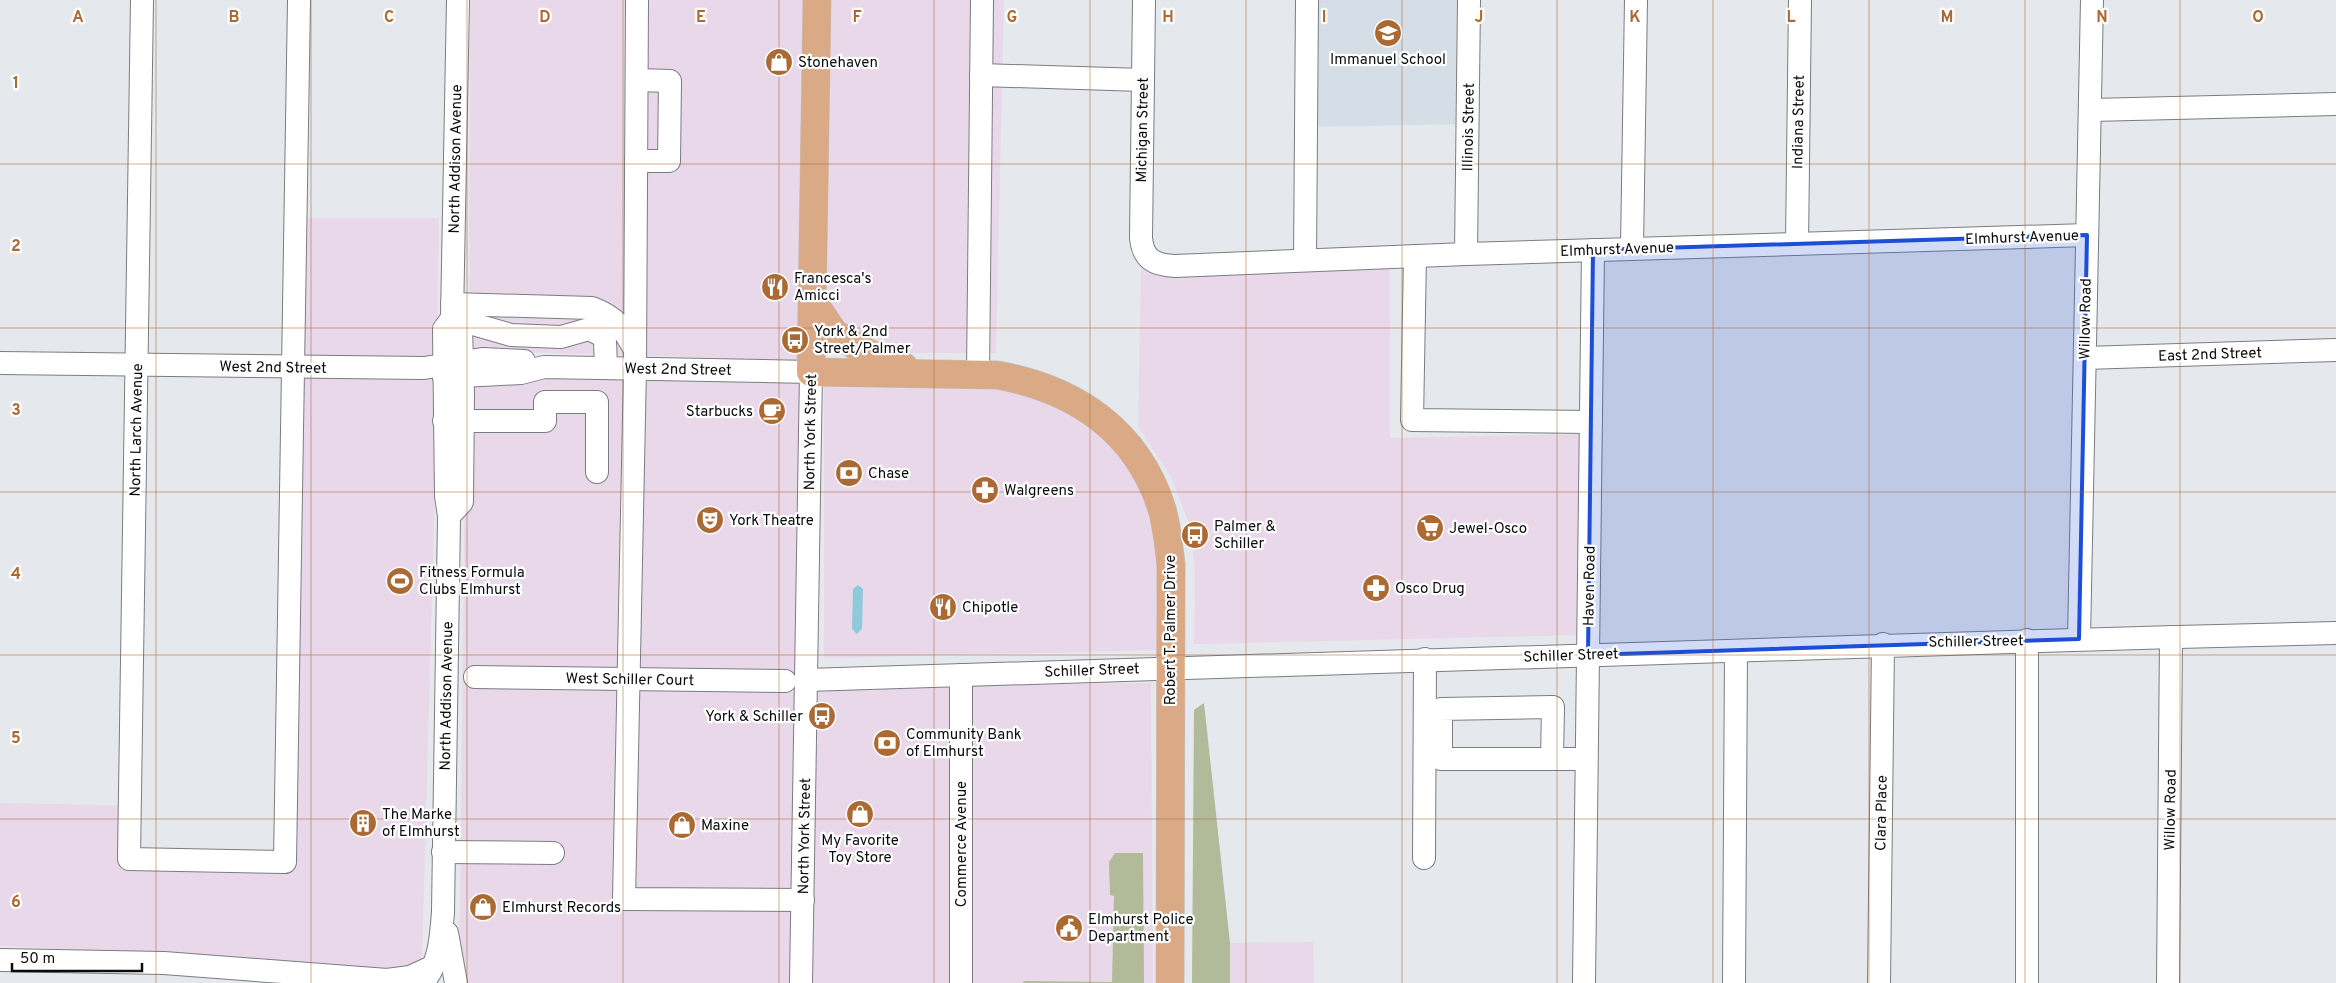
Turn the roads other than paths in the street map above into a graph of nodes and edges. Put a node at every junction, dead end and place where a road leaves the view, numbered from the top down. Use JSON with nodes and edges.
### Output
{"nodes":[{"id":1,"x":142,"y":0,"type":"edge"},
{"id":2,"x":299,"y":0,"type":"edge"},
{"id":3,"x":458,"y":0,"type":"edge"},
{"id":4,"x":637,"y":0,"type":"edge"},
{"id":5,"x":817,"y":0,"type":"edge"},
{"id":6,"x":982,"y":0,"type":"edge"},
{"id":7,"x":1144,"y":0,"type":"edge"},
{"id":8,"x":1307,"y":0,"type":"edge"},
{"id":9,"x":1469,"y":0,"type":"edge"},
{"id":10,"x":1636,"y":0,"type":"edge"},
{"id":11,"x":1800,"y":0,"type":"edge"},
{"id":12,"x":2092,"y":0,"type":"edge"},
{"id":13,"x":981,"y":75,"type":"junction"},
{"id":14,"x":637,"y":80,"type":"junction"},
{"id":15,"x":1143,"y":80,"type":"junction"},
{"id":16,"x":2336,"y":104,"type":"edge"},
{"id":17,"x":2091,"y":110,"type":"junction"},
{"id":18,"x":636,"y":162,"type":"junction"},
{"id":19,"x":2087,"y":234,"type":"junction"},
{"id":20,"x":1797,"y":244,"type":"junction"},
{"id":21,"x":1632,"y":248,"type":"junction"},
{"id":22,"x":1593,"y":250,"type":"junction"},
{"id":23,"x":1466,"y":254,"type":"junction"},
{"id":24,"x":1415,"y":256,"type":"junction"},
{"id":25,"x":1148,"y":259,"type":"joint"},
{"id":26,"x":1305,"y":260,"type":"junction"},
{"id":27,"x":812,"y":300,"type":"junction"},
{"id":28,"x":452,"y":311,"type":"junction"},
{"id":29,"x":2336,"y":350,"type":"edge"},
{"id":30,"x":634,"y":358,"type":"junction"},
{"id":31,"x":2085,"y":358,"type":"junction"},
{"id":32,"x":0,"y":363,"type":"edge"},
{"id":33,"x":136,"y":365,"type":"junction"},
{"id":34,"x":294,"y":367,"type":"junction"},
{"id":35,"x":544,"y":367,"type":"junction"},
{"id":36,"x":606,"y":368,"type":"junction"},
{"id":37,"x":453,"y":370,"type":"junction"},
{"id":38,"x":811,"y":372,"type":"junction"},
{"id":39,"x":922,"y":374,"type":"junction"},
{"id":40,"x":978,"y":374,"type":"junction"},
{"id":41,"x":546,"y":402,"type":"junction"},
{"id":42,"x":454,"y":421,"type":"junction"},
{"id":43,"x":1591,"y":422,"type":"junction"},
{"id":44,"x":597,"y":472,"type":"dead end"},
{"id":45,"x":2336,"y":633,"type":"edge"},
{"id":46,"x":2171,"y":637,"type":"junction"},
{"id":47,"x":2079,"y":639,"type":"junction"},
{"id":48,"x":2027,"y":640,"type":"junction"},
{"id":49,"x":1883,"y":644,"type":"junction"},
{"id":50,"x":1736,"y":650,"type":"junction"},
{"id":51,"x":1588,"y":655,"type":"junction"},
{"id":52,"x":1425,"y":659,"type":"junction"},
{"id":53,"x":1170,"y":667,"type":"junction"},
{"id":54,"x":961,"y":676,"type":"junction"},
{"id":55,"x":475,"y":678,"type":"dead end"},
{"id":56,"x":629,"y":680,"type":"junction"},
{"id":57,"x":796,"y":681,"type":"junction"},
{"id":58,"x":1433,"y":710,"type":"junction"},
{"id":59,"x":1552,"y":759,"type":"junction"},
{"id":60,"x":1586,"y":759,"type":"junction"},
{"id":61,"x":443,"y":852,"type":"junction"},
{"id":62,"x":554,"y":853,"type":"dead end"},
{"id":63,"x":1424,"y":858,"type":"dead end"},
{"id":64,"x":803,"y":900,"type":"junction"},
{"id":65,"x":443,"y":912,"type":"junction"},
{"id":66,"x":0,"y":960,"type":"edge"},
{"id":67,"x":101,"y":963,"type":"junction"},
{"id":68,"x":427,"y":975,"type":"edge"},
{"id":69,"x":215,"y":983,"type":"edge"},
{"id":70,"x":456,"y":983,"type":"edge"},
{"id":71,"x":802,"y":983,"type":"edge"},
{"id":72,"x":961,"y":983,"type":"edge"},
{"id":73,"x":1170,"y":983,"type":"edge"},
{"id":74,"x":1584,"y":983,"type":"edge"},
{"id":75,"x":1734,"y":983,"type":"edge"},
{"id":76,"x":1879,"y":983,"type":"edge"},
{"id":77,"x":2027,"y":983,"type":"edge"},
{"id":78,"x":2168,"y":983,"type":"edge"}],
"edges":[{"from":1,"to":33,"type":"street","name":"North Larch Avenue"},
{"from":2,"to":34,"type":"street"},
{"from":3,"to":28,"type":"street","name":"North Addison Avenue"},
{"from":4,"to":14,"type":"street"},
{"from":5,"to":27,"type":"main road","name":"North York Street"},
{"from":6,"to":13,"type":"street"},
{"from":7,"to":15,"type":"street","name":"Michigan Street"},
{"from":8,"to":26,"type":"street"},
{"from":9,"to":23,"type":"street","name":"Illinois Street"},
{"from":10,"to":21,"type":"street"},
{"from":11,"to":20,"type":"street","name":"Indiana Street"},
{"from":12,"to":17,"type":"street","name":"Willow Road"},
{"from":13,"to":15,"type":"street"},
{"from":13,"to":40,"type":"street"},
{"from":14,"to":18,"type":"street"},
{"from":14,"to":18,"type":"street"},
{"from":15,"to":25,"type":"street","name":"Michigan Street"},
{"from":16,"to":17,"type":"street"},
{"from":17,"to":19,"type":"street","name":"Willow Road"},
{"from":18,"to":30,"type":"street"},
{"from":19,"to":20,"type":"street","name":"Elmhurst Avenue"},
{"from":19,"to":31,"type":"street","name":"Willow Road"},
{"from":20,"to":21,"type":"street","name":"Elmhurst Avenue"},
{"from":21,"to":22,"type":"street","name":"Elmhurst Avenue"},
{"from":22,"to":23,"type":"street","name":"Elmhurst Avenue"},
{"from":22,"to":43,"type":"street","name":"Haven Road"},
{"from":23,"to":24,"type":"street","name":"Elmhurst Avenue"},
{"from":24,"to":26,"type":"street","name":"Elmhurst Avenue"},
{"from":24,"to":43,"type":"street"},
{"from":25,"to":26,"type":"street","name":"Elmhurst Avenue"},
{"from":27,"to":38,"type":"main road","name":"North York Street"},
{"from":27,"to":39,"type":"main road"},
{"from":28,"to":30,"type":"street"},
{"from":28,"to":36,"type":"street"},
{"from":28,"to":37,"type":"street","name":"North Addison Avenue"},
{"from":29,"to":31,"type":"street","name":"East 2nd Street"},
{"from":30,"to":36,"type":"street","name":"West 2nd Street"},
{"from":30,"to":38,"type":"street","name":"West 2nd Street"},
{"from":30,"to":56,"type":"street"},
{"from":31,"to":47,"type":"street","name":"Willow Road"},
{"from":32,"to":33,"type":"street","name":"West 2nd Street"},
{"from":33,"to":34,"type":"street","name":"West 2nd Street"},
{"from":33,"to":34,"type":"street","name":"North Larch Avenue"},
{"from":34,"to":37,"type":"street","name":"West 2nd Street"},
{"from":35,"to":36,"type":"street","name":"West 2nd Street"},
{"from":35,"to":37,"type":"street","name":"West 2nd Street"},
{"from":35,"to":41,"type":"street"},
{"from":37,"to":42,"type":"street","name":"North Addison Avenue"},
{"from":38,"to":39,"type":"main road","name":"Robert T. Palmer Drive"},
{"from":38,"to":57,"type":"street","name":"North York Street"},
{"from":39,"to":40,"type":"main road","name":"Robert T. Palmer Drive"},
{"from":40,"to":53,"type":"main road","name":"Robert T. Palmer Drive"},
{"from":41,"to":42,"type":"street"},
{"from":41,"to":44,"type":"street"},
{"from":42,"to":61,"type":"street","name":"North Addison Avenue"},
{"from":43,"to":51,"type":"street","name":"Haven Road"},
{"from":45,"to":46,"type":"street","name":"Schiller Street"},
{"from":46,"to":47,"type":"street","name":"Schiller Street"},
{"from":46,"to":78,"type":"street","name":"Willow Road"},
{"from":47,"to":48,"type":"street","name":"Schiller Street"},
{"from":48,"to":49,"type":"street","name":"Schiller Street"},
{"from":48,"to":77,"type":"street"},
{"from":49,"to":50,"type":"street","name":"Schiller Street"},
{"from":49,"to":76,"type":"street","name":"Clara Place"},
{"from":50,"to":51,"type":"street","name":"Schiller Street"},
{"from":50,"to":75,"type":"street"},
{"from":51,"to":52,"type":"street","name":"Schiller Street"},
{"from":51,"to":60,"type":"street","name":"Haven Road"},
{"from":52,"to":53,"type":"street","name":"Schiller Street"},
{"from":52,"to":58,"type":"street"},
{"from":53,"to":54,"type":"street","name":"Schiller Street"},
{"from":53,"to":73,"type":"main road","name":"Robert T. Palmer Drive"},
{"from":54,"to":57,"type":"street","name":"Schiller Street"},
{"from":54,"to":72,"type":"street","name":"Commerce Avenue"},
{"from":55,"to":56,"type":"street","name":"West Schiller Court"},
{"from":56,"to":57,"type":"street","name":"West Schiller Court"},
{"from":56,"to":64,"type":"street"},
{"from":57,"to":64,"type":"street","name":"North York Street"},
{"from":58,"to":59,"type":"street"},
{"from":58,"to":59,"type":"street"},
{"from":58,"to":63,"type":"street"},
{"from":59,"to":60,"type":"street"},
{"from":60,"to":74,"type":"street","name":"Haven Road"},
{"from":61,"to":62,"type":"street"},
{"from":61,"to":65,"type":"street","name":"North Addison Avenue"},
{"from":64,"to":71,"type":"street","name":"North York Street"},
{"from":65,"to":68,"type":"street","name":"North Addison Avenue"},
{"from":65,"to":70,"type":"street"},
{"from":66,"to":67,"type":"street"},
{"from":67,"to":68,"type":"street"},
{"from":67,"to":69,"type":"street"}]}
